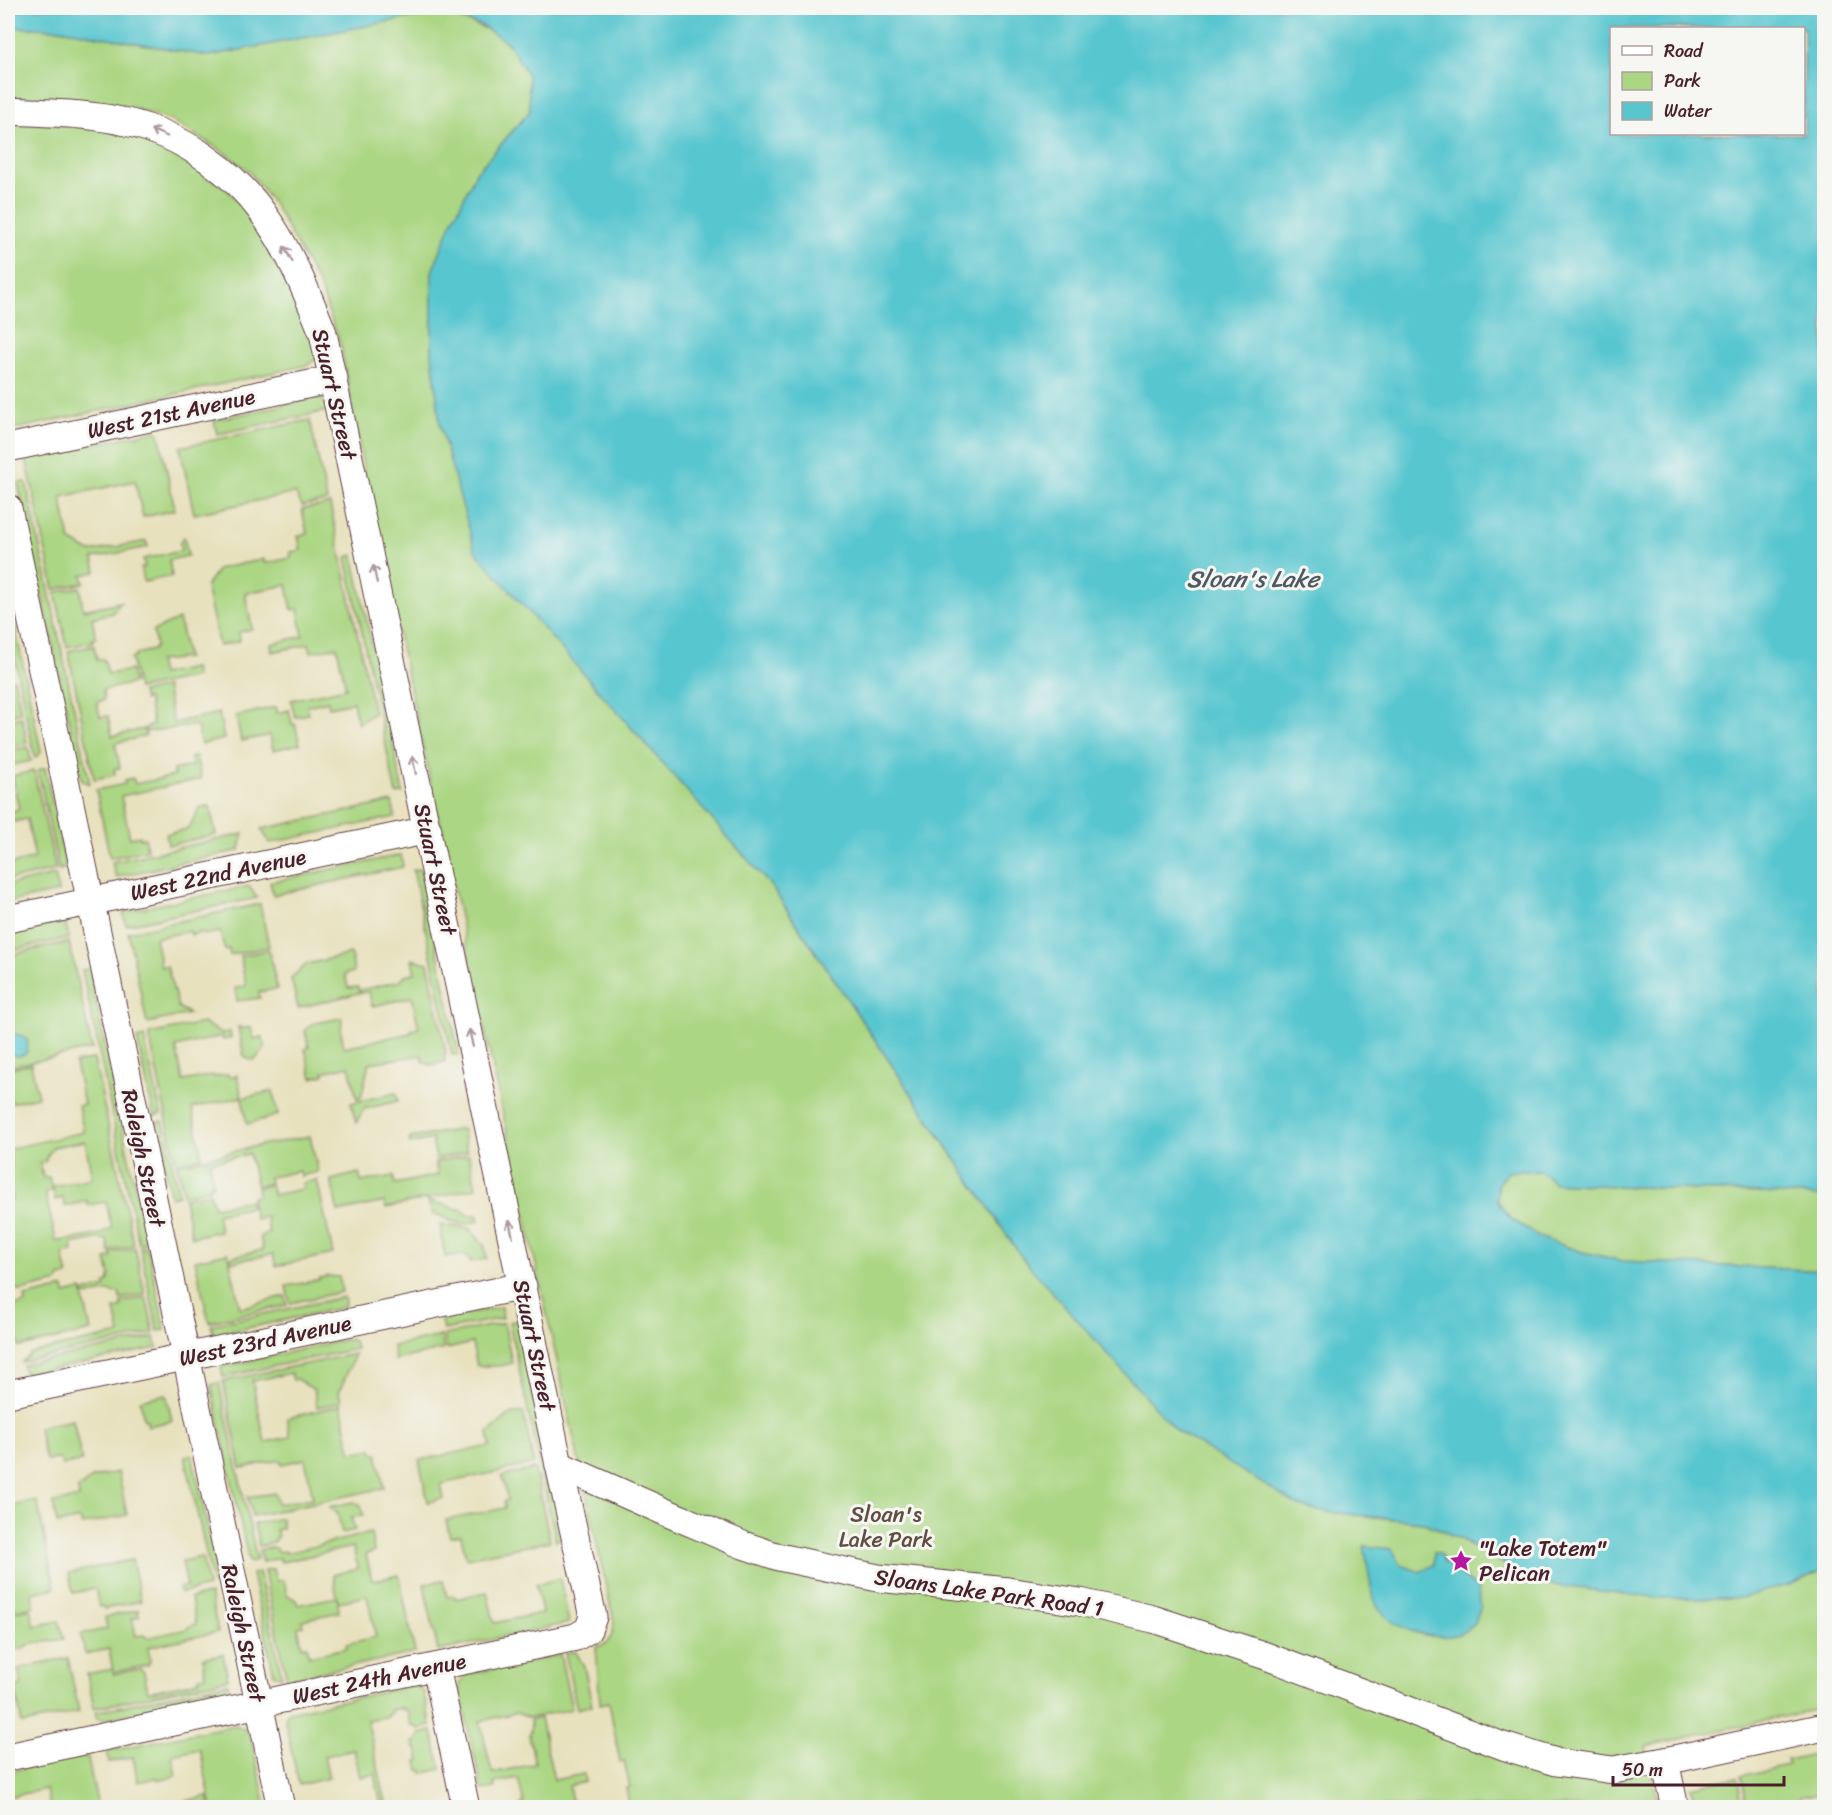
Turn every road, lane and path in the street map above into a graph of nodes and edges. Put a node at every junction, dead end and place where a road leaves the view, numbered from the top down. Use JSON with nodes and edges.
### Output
{"nodes":[{"id":1,"x":8,"y":111,"type":"edge"},
{"id":2,"x":334,"y":379,"type":"junction"},
{"id":3,"x":8,"y":448,"type":"edge"},
{"id":4,"x":8,"y":508,"type":"edge"},
{"id":5,"x":428,"y":830,"type":"junction"},
{"id":6,"x":90,"y":902,"type":"junction"},
{"id":7,"x":8,"y":919,"type":"edge"},
{"id":8,"x":523,"y":1286,"type":"junction"},
{"id":9,"x":186,"y":1357,"type":"junction"},
{"id":10,"x":8,"y":1395,"type":"edge"},
{"id":11,"x":559,"y":1465,"type":"junction"},
{"id":12,"x":593,"y":1610,"type":"joint"},
{"id":13,"x":436,"y":1666,"type":"junction"},
{"id":14,"x":259,"y":1704,"type":"junction"},
{"id":15,"x":1824,"y":1727,"type":"edge"},
{"id":16,"x":8,"y":1757,"type":"edge"},
{"id":17,"x":1665,"y":1761,"type":"junction"},
{"id":18,"x":281,"y":1808,"type":"edge"},
{"id":19,"x":466,"y":1808,"type":"edge"},
{"id":20,"x":1675,"y":1808,"type":"edge"}],
"edges":[{"from":2,"to":1,"type":"street","name":"Stuart Street","one_way":true},
{"from":2,"to":3,"type":"street","name":"West 21st Avenue"},
{"from":5,"to":2,"type":"street","name":"Stuart Street","one_way":true},
{"from":4,"to":6,"type":"street","name":"Raleigh Street"},
{"from":5,"to":6,"type":"street","name":"West 22nd Avenue"},
{"from":8,"to":5,"type":"street","name":"Stuart Street","one_way":true},
{"from":6,"to":7,"type":"street","name":"West 22nd Avenue"},
{"from":6,"to":9,"type":"street","name":"Raleigh Street"},
{"from":8,"to":9,"type":"street","name":"West 23rd Avenue"},
{"from":8,"to":11,"type":"street","name":"Stuart Street"},
{"from":9,"to":10,"type":"street","name":"West 23rd Avenue"},
{"from":9,"to":14,"type":"street","name":"Raleigh Street"},
{"from":11,"to":12,"type":"street","name":"Stuart Street"},
{"from":11,"to":17,"type":"street","name":"Sloans Lake Park Road 1"},
{"from":12,"to":13,"type":"street","name":"West 24th Avenue"},
{"from":13,"to":14,"type":"street","name":"West 24th Avenue"},
{"from":13,"to":19,"type":"street"},
{"from":14,"to":16,"type":"street","name":"West 24th Avenue"},
{"from":14,"to":18,"type":"street","name":"Raleigh Street"},
{"from":15,"to":17,"type":"street","name":"Sloans Lake Park Road 1"},
{"from":17,"to":20,"type":"street"}]}
